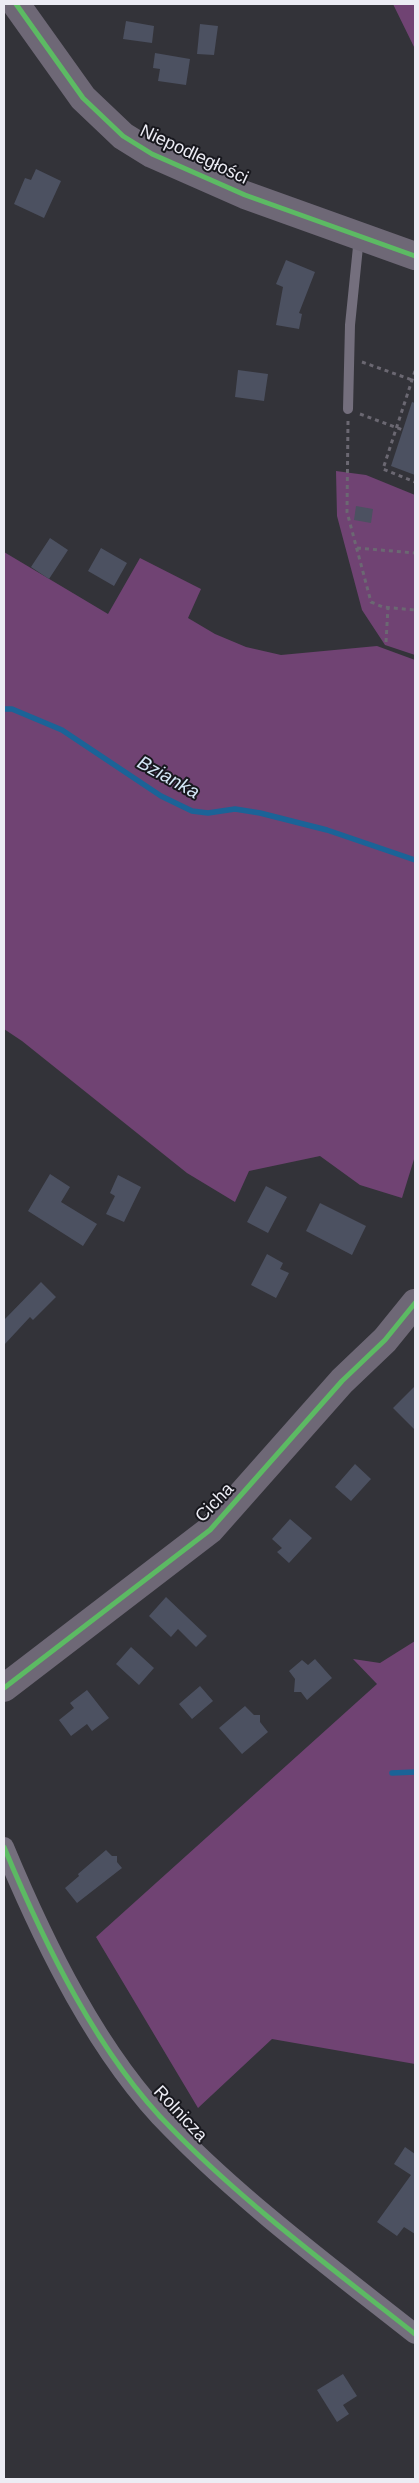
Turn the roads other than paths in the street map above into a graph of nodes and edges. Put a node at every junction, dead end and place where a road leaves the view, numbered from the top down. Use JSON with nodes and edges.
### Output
{"nodes":[{"id":1,"x":16,"y":4,"type":"edge"},
{"id":2,"x":359,"y":236,"type":"junction"},
{"id":3,"x":415,"y":256,"type":"edge"},
{"id":4,"x":348,"y":409,"type":"road end"},
{"id":5,"x":415,"y":1303,"type":"edge"},
{"id":6,"x":4,"y":1688,"type":"edge"},
{"id":7,"x":4,"y":1848,"type":"edge"},
{"id":8,"x":415,"y":2334,"type":"edge"}],
"edges":[{"from":1,"to":2,"type":"street","name":"Niepodległości"},
{"from":2,"to":3,"type":"street","name":"Niepodległości"},
{"from":2,"to":4,"type":"lane"},
{"from":5,"to":6,"type":"street","name":"Cicha"},
{"from":7,"to":8,"type":"street","name":"Rolnicza"}]}
